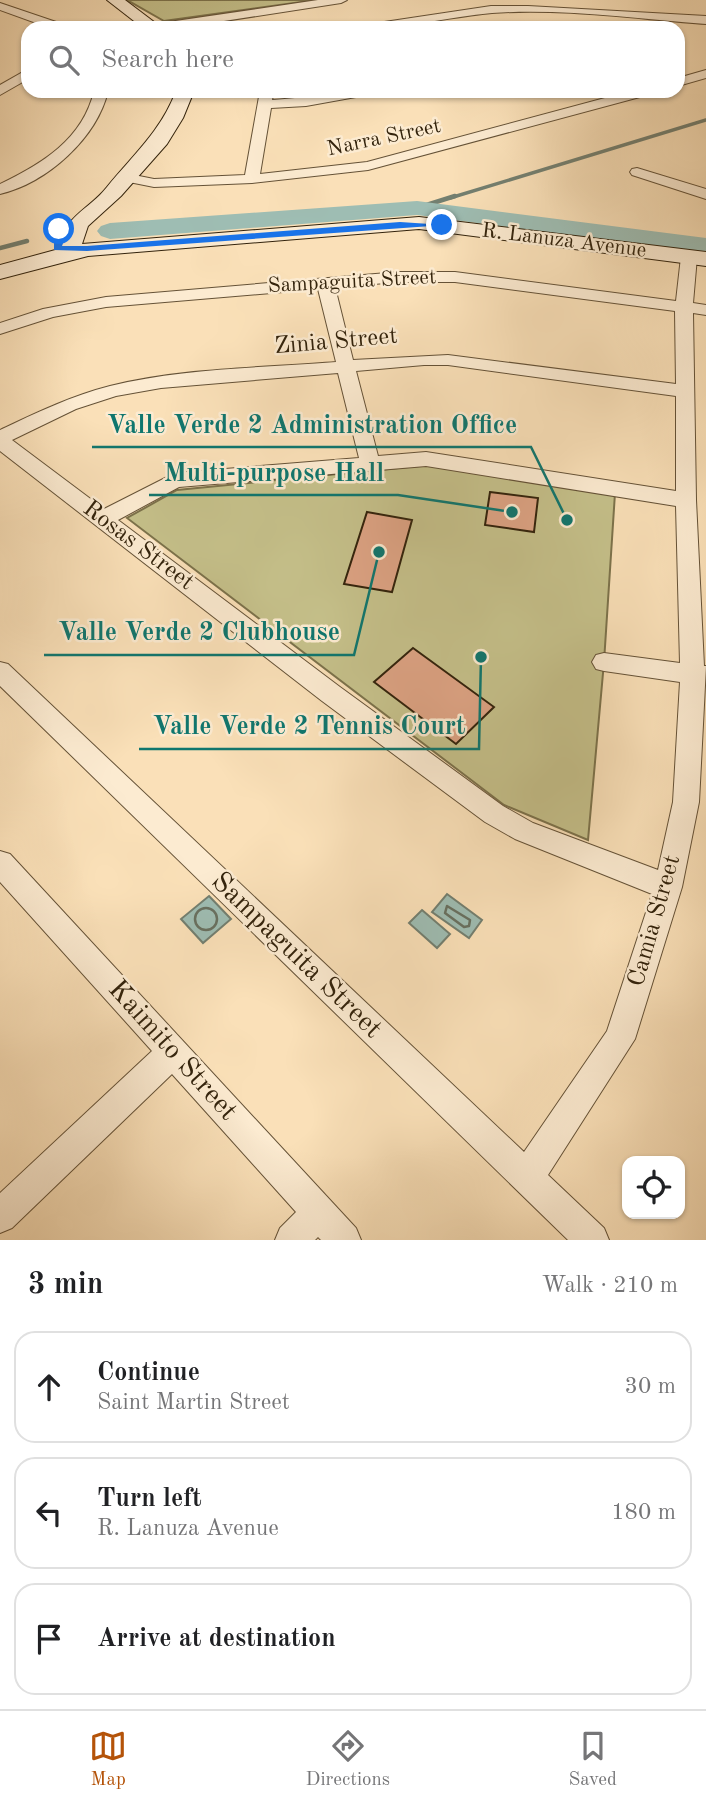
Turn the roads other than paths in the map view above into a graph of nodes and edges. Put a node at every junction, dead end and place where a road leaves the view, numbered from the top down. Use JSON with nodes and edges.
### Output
{"nodes":[{"id":1,"x":115,"y":0,"type":"edge"},
{"id":2,"x":341,"y":0,"type":"edge"},
{"id":3,"x":3,"y":9,"type":"edge"},
{"id":4,"x":706,"y":20,"type":"edge"},
{"id":5,"x":40,"y":21,"type":"edge"},
{"id":6,"x":144,"y":21,"type":"edge"},
{"id":7,"x":201,"y":21,"type":"edge"},
{"id":8,"x":400,"y":21,"type":"edge"},
{"id":9,"x":706,"y":74,"type":"edge"},
{"id":10,"x":21,"y":78,"type":"edge"},
{"id":11,"x":685,"y":80,"type":"edge"},
{"id":12,"x":0,"y":91,"type":"edge"},
{"id":13,"x":100,"y":98,"type":"edge"},
{"id":14,"x":182,"y":98,"type":"edge"},
{"id":15,"x":266,"y":98,"type":"edge"},
{"id":16,"x":328,"y":98,"type":"edge"},
{"id":17,"x":621,"y":98,"type":"edge"},
{"id":18,"x":637,"y":172,"type":"dead end"},
{"id":19,"x":252,"y":179,"type":"junction"},
{"id":20,"x":122,"y":180,"type":"junction"},
{"id":21,"x":0,"y":190,"type":"edge"},
{"id":22,"x":706,"y":194,"type":"edge"},
{"id":23,"x":76,"y":219,"type":"junction"},
{"id":24,"x":139,"y":243,"type":"junction"},
{"id":25,"x":68,"y":251,"type":"junction"},
{"id":26,"x":22,"y":256,"type":"junction"},
{"id":27,"x":697,"y":258,"type":"edge"},
{"id":28,"x":0,"y":263,"type":"edge"},
{"id":29,"x":0,"y":272,"type":"edge"},
{"id":30,"x":325,"y":282,"type":"junction"},
{"id":31,"x":695,"y":308,"type":"edge"},
{"id":32,"x":0,"y":329,"type":"edge"},
{"id":33,"x":347,"y":366,"type":"junction"},
{"id":34,"x":685,"y":391,"type":"junction"},
{"id":35,"x":0,"y":439,"type":"edge"},
{"id":36,"x":370,"y":463,"type":"junction"},
{"id":37,"x":686,"y":499,"type":"junction"},
{"id":38,"x":103,"y":519,"type":"junction"},
{"id":39,"x":604,"y":662,"type":"dead end"},
{"id":40,"x":0,"y":671,"type":"edge"},
{"id":41,"x":699,"y":675,"type":"edge"},
{"id":42,"x":0,"y":863,"type":"edge"},
{"id":43,"x":668,"y":887,"type":"junction"},
{"id":44,"x":173,"y":1052,"type":"junction"},
{"id":45,"x":526,"y":1178,"type":"junction"},
{"id":46,"x":318,"y":1212,"type":"junction"},
{"id":47,"x":0,"y":1216,"type":"edge"},
{"id":48,"x":292,"y":1240,"type":"edge"},
{"id":49,"x":344,"y":1240,"type":"edge"},
{"id":50,"x":592,"y":1240,"type":"edge"}],
"edges":[{"from":1,"to":6,"type":"main road"},
{"from":2,"to":7,"type":"street"},
{"from":3,"to":5,"type":"street"},
{"from":4,"to":8,"type":"street"},
{"from":9,"to":11,"type":"street"},
{"from":10,"to":12,"type":"street"},
{"from":13,"to":21,"type":"street"},
{"from":14,"to":20,"type":"main road"},
{"from":15,"to":16,"type":"street"},
{"from":15,"to":19,"type":"street"},
{"from":17,"to":19,"type":"street","name":"Narra Street"},
{"from":18,"to":22,"type":"street"},
{"from":19,"to":20,"type":"street","name":"Narra Street"},
{"from":20,"to":23,"type":"main road"},
{"from":23,"to":24,"type":"main road"},
{"from":23,"to":25,"type":"main road"},
{"from":23,"to":26,"type":"main road"},
{"from":24,"to":25,"type":"main road","name":"R. Lanuza Avenue"},
{"from":24,"to":27,"type":"main road","name":"R. Lanuza Avenue"},
{"from":25,"to":26,"type":"main road","name":"R. Lanuza Avenue"},
{"from":25,"to":29,"type":"main road","name":"R. Lanuza Avenue"},
{"from":26,"to":28,"type":"main road","name":"R. Lanuza Avenue"},
{"from":27,"to":31,"type":"street","name":"Camia Street"},
{"from":30,"to":31,"type":"street","name":"Sampaguita Street"},
{"from":30,"to":32,"type":"street","name":"Sampaguita Street"},
{"from":30,"to":33,"type":"street"},
{"from":31,"to":34,"type":"street","name":"Camia Street"},
{"from":33,"to":34,"type":"street","name":"Zinia Street"},
{"from":33,"to":35,"type":"street","name":"Zinia Street"},
{"from":33,"to":36,"type":"street"},
{"from":34,"to":37,"type":"street","name":"Camia Street"},
{"from":35,"to":38,"type":"street","name":"Rosas Street"},
{"from":36,"to":37,"type":"street"},
{"from":36,"to":38,"type":"street"},
{"from":37,"to":41,"type":"street","name":"Camia Street"},
{"from":38,"to":43,"type":"street","name":"Rosas Street"},
{"from":39,"to":41,"type":"street"},
{"from":40,"to":45,"type":"street","name":"Sampaguita Street"},
{"from":41,"to":43,"type":"street","name":"Camia Street"},
{"from":42,"to":44,"type":"street","name":"Kaimito Street"},
{"from":43,"to":45,"type":"street","name":"Camia Street"},
{"from":44,"to":46,"type":"street","name":"Kaimito Street"},
{"from":44,"to":47,"type":"street"},
{"from":45,"to":50,"type":"street","name":"Sampaguita Street"},
{"from":46,"to":48,"type":"street"},
{"from":46,"to":49,"type":"street","name":"Kaimito Street"}]}
